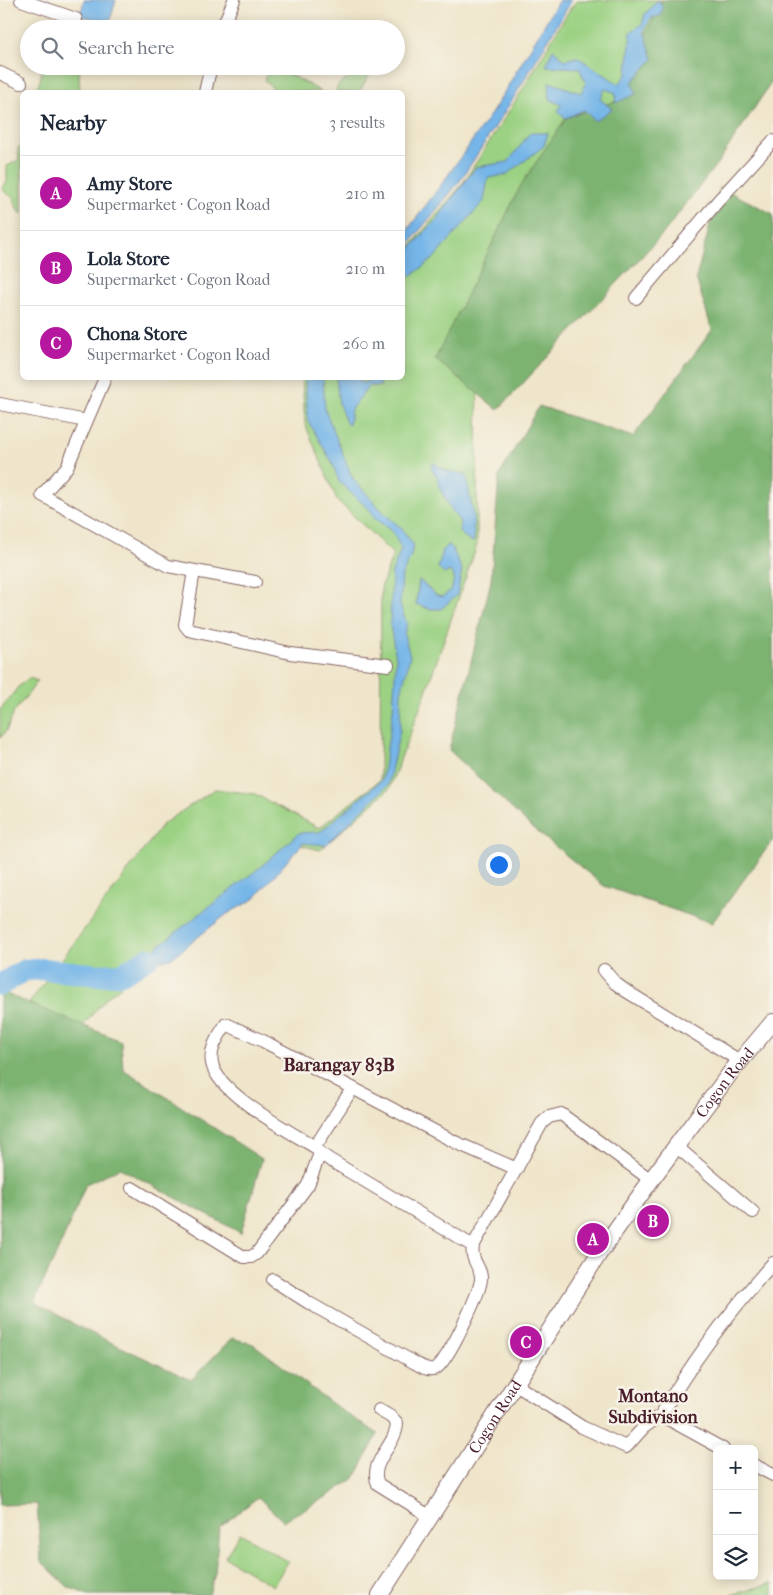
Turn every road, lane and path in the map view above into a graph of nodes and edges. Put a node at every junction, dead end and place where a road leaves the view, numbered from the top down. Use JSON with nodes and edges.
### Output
{"nodes":[{"id":1,"x":21,"y":0,"type":"edge"},
{"id":2,"x":234,"y":0,"type":"edge"},
{"id":3,"x":76,"y":19,"type":"dead end"},
{"id":4,"x":226,"y":20,"type":"edge"},
{"id":5,"x":0,"y":73,"type":"edge"},
{"id":6,"x":209,"y":75,"type":"edge"},
{"id":7,"x":21,"y":82,"type":"dead end"},
{"id":8,"x":205,"y":90,"type":"edge"},
{"id":9,"x":773,"y":141,"type":"edge"},
{"id":10,"x":636,"y":298,"type":"dead end"},
{"id":11,"x":104,"y":380,"type":"edge"},
{"id":12,"x":0,"y":404,"type":"edge"},
{"id":13,"x":86,"y":422,"type":"junction"},
{"id":14,"x":194,"y":570,"type":"junction"},
{"id":15,"x":255,"y":582,"type":"dead end"},
{"id":16,"x":388,"y":665,"type":"dead end"},
{"id":17,"x":604,"y":970,"type":"dead end"},
{"id":18,"x":773,"y":1022,"type":"edge"},
{"id":19,"x":740,"y":1061,"type":"junction"},
{"id":20,"x":352,"y":1089,"type":"junction"},
{"id":21,"x":676,"y":1146,"type":"junction"},
{"id":22,"x":317,"y":1150,"type":"junction"},
{"id":23,"x":517,"y":1169,"type":"junction"},
{"id":24,"x":651,"y":1180,"type":"junction"},
{"id":25,"x":132,"y":1188,"type":"dead end"},
{"id":26,"x":753,"y":1212,"type":"dead end"},
{"id":27,"x":473,"y":1246,"type":"junction"},
{"id":28,"x":773,"y":1263,"type":"edge"},
{"id":29,"x":273,"y":1280,"type":"dead end"},
{"id":30,"x":516,"y":1385,"type":"junction"},
{"id":31,"x":379,"y":1410,"type":"dead end"},
{"id":32,"x":661,"y":1415,"type":"junction"},
{"id":33,"x":717,"y":1445,"type":"edge"},
{"id":34,"x":758,"y":1467,"type":"edge"},
{"id":35,"x":773,"y":1475,"type":"edge"},
{"id":36,"x":431,"y":1516,"type":"junction"},
{"id":37,"x":380,"y":1595,"type":"edge"}],
"edges":[{"from":1,"to":3,"type":"street"},
{"from":2,"to":4,"type":"street"},
{"from":5,"to":7,"type":"street"},
{"from":6,"to":8,"type":"street"},
{"from":9,"to":10,"type":"street"},
{"from":11,"to":13,"type":"street"},
{"from":12,"to":13,"type":"street"},
{"from":13,"to":14,"type":"street"},
{"from":14,"to":15,"type":"street"},
{"from":14,"to":16,"type":"street"},
{"from":17,"to":19,"type":"street"},
{"from":18,"to":19,"type":"street","name":"Cogon Road"},
{"from":19,"to":21,"type":"street","name":"Cogon Road"},
{"from":20,"to":22,"type":"street"},
{"from":20,"to":22,"type":"street"},
{"from":20,"to":23,"type":"street"},
{"from":21,"to":24,"type":"street","name":"Cogon Road"},
{"from":21,"to":26,"type":"street"},
{"from":22,"to":25,"type":"street"},
{"from":22,"to":27,"type":"street"},
{"from":23,"to":24,"type":"street"},
{"from":23,"to":27,"type":"street"},
{"from":24,"to":30,"type":"street","name":"Cogon Road"},
{"from":27,"to":29,"type":"street"},
{"from":28,"to":32,"type":"street"},
{"from":30,"to":32,"type":"street"},
{"from":30,"to":36,"type":"street","name":"Cogon Road"},
{"from":31,"to":36,"type":"street"},
{"from":32,"to":33,"type":"street"},
{"from":34,"to":35,"type":"street"},
{"from":36,"to":37,"type":"street","name":"Cogon Road"}]}
